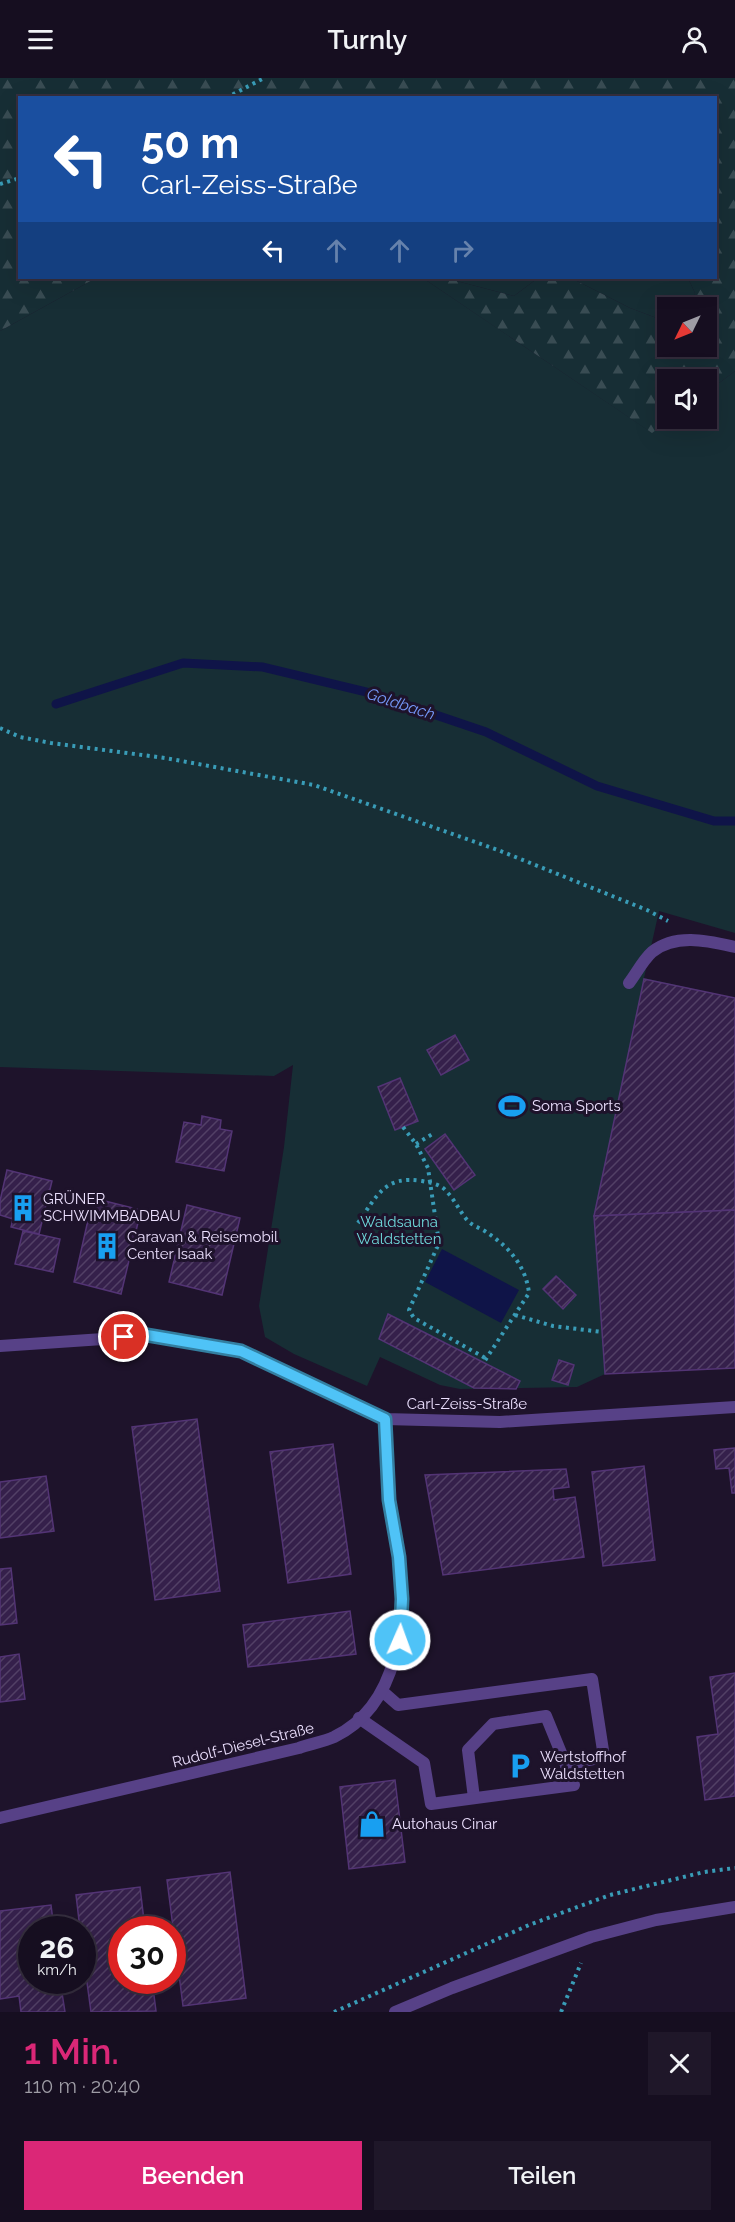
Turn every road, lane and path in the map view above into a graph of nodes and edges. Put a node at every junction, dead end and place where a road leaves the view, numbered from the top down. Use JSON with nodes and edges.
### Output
{"nodes":[{"id":1,"x":264,"y":78,"type":"edge"},
{"id":2,"x":230,"y":96,"type":"edge"},
{"id":3,"x":18,"y":179,"type":"edge"},
{"id":4,"x":0,"y":184,"type":"edge"},
{"id":5,"x":0,"y":728,"type":"edge"},
{"id":6,"x":703,"y":940,"type":"junction"},
{"id":7,"x":735,"y":947,"type":"edge"},
{"id":8,"x":629,"y":983,"type":"dead end"},
{"id":9,"x":403,"y":1127,"type":"dead end"},
{"id":10,"x":434,"y":1133,"type":"dead end"},
{"id":11,"x":416,"y":1144,"type":"junction"},
{"id":12,"x":431,"y":1183,"type":"junction"},
{"id":13,"x":358,"y":1223,"type":"dead end"},
{"id":14,"x":515,"y":1315,"type":"junction"},
{"id":15,"x":602,"y":1332,"type":"dead end"},
{"id":16,"x":0,"y":1346,"type":"edge"},
{"id":17,"x":735,"y":1407,"type":"edge"},
{"id":18,"x":385,"y":1419,"type":"junction"},
{"id":19,"x":382,"y":1691,"type":"junction"},
{"id":20,"x":359,"y":1718,"type":"junction"},
{"id":21,"x":566,"y":1765,"type":"junction"},
{"id":22,"x":474,"y":1798,"type":"junction"},
{"id":23,"x":0,"y":1818,"type":"edge"},
{"id":24,"x":735,"y":1868,"type":"edge"},
{"id":25,"x":735,"y":1907,"type":"edge"},
{"id":26,"x":591,"y":1937,"type":"junction"},
{"id":27,"x":334,"y":2012,"type":"edge"},
{"id":28,"x":395,"y":2012,"type":"edge"},
{"id":29,"x":561,"y":2012,"type":"edge"}],
"edges":[{"from":1,"to":2,"type":"path"},
{"from":3,"to":4,"type":"path"},
{"from":5,"to":6,"type":"path"},
{"from":6,"to":7,"type":"street"},
{"from":6,"to":8,"type":"street"},
{"from":9,"to":11,"type":"path"},
{"from":10,"to":11,"type":"path"},
{"from":11,"to":12,"type":"path"},
{"from":12,"to":13,"type":"path"},
{"from":12,"to":14,"type":"path"},
{"from":12,"to":14,"type":"path"},
{"from":14,"to":15,"type":"path"},
{"from":16,"to":18,"type":"street","name":"Carl-Zeiss-Straße"},
{"from":17,"to":18,"type":"street","name":"Carl-Zeiss-Straße"},
{"from":18,"to":19,"type":"street","name":"Rudolf-Diesel-Straße"},
{"from":19,"to":20,"type":"street","name":"Rudolf-Diesel-Straße"},
{"from":19,"to":21,"type":"street"},
{"from":20,"to":22,"type":"street"},
{"from":20,"to":23,"type":"street","name":"Rudolf-Diesel-Straße"},
{"from":21,"to":22,"type":"street"},
{"from":21,"to":22,"type":"street"},
{"from":24,"to":27,"type":"path"},
{"from":25,"to":26,"type":"street"},
{"from":26,"to":28,"type":"street"},
{"from":26,"to":29,"type":"path"}]}
